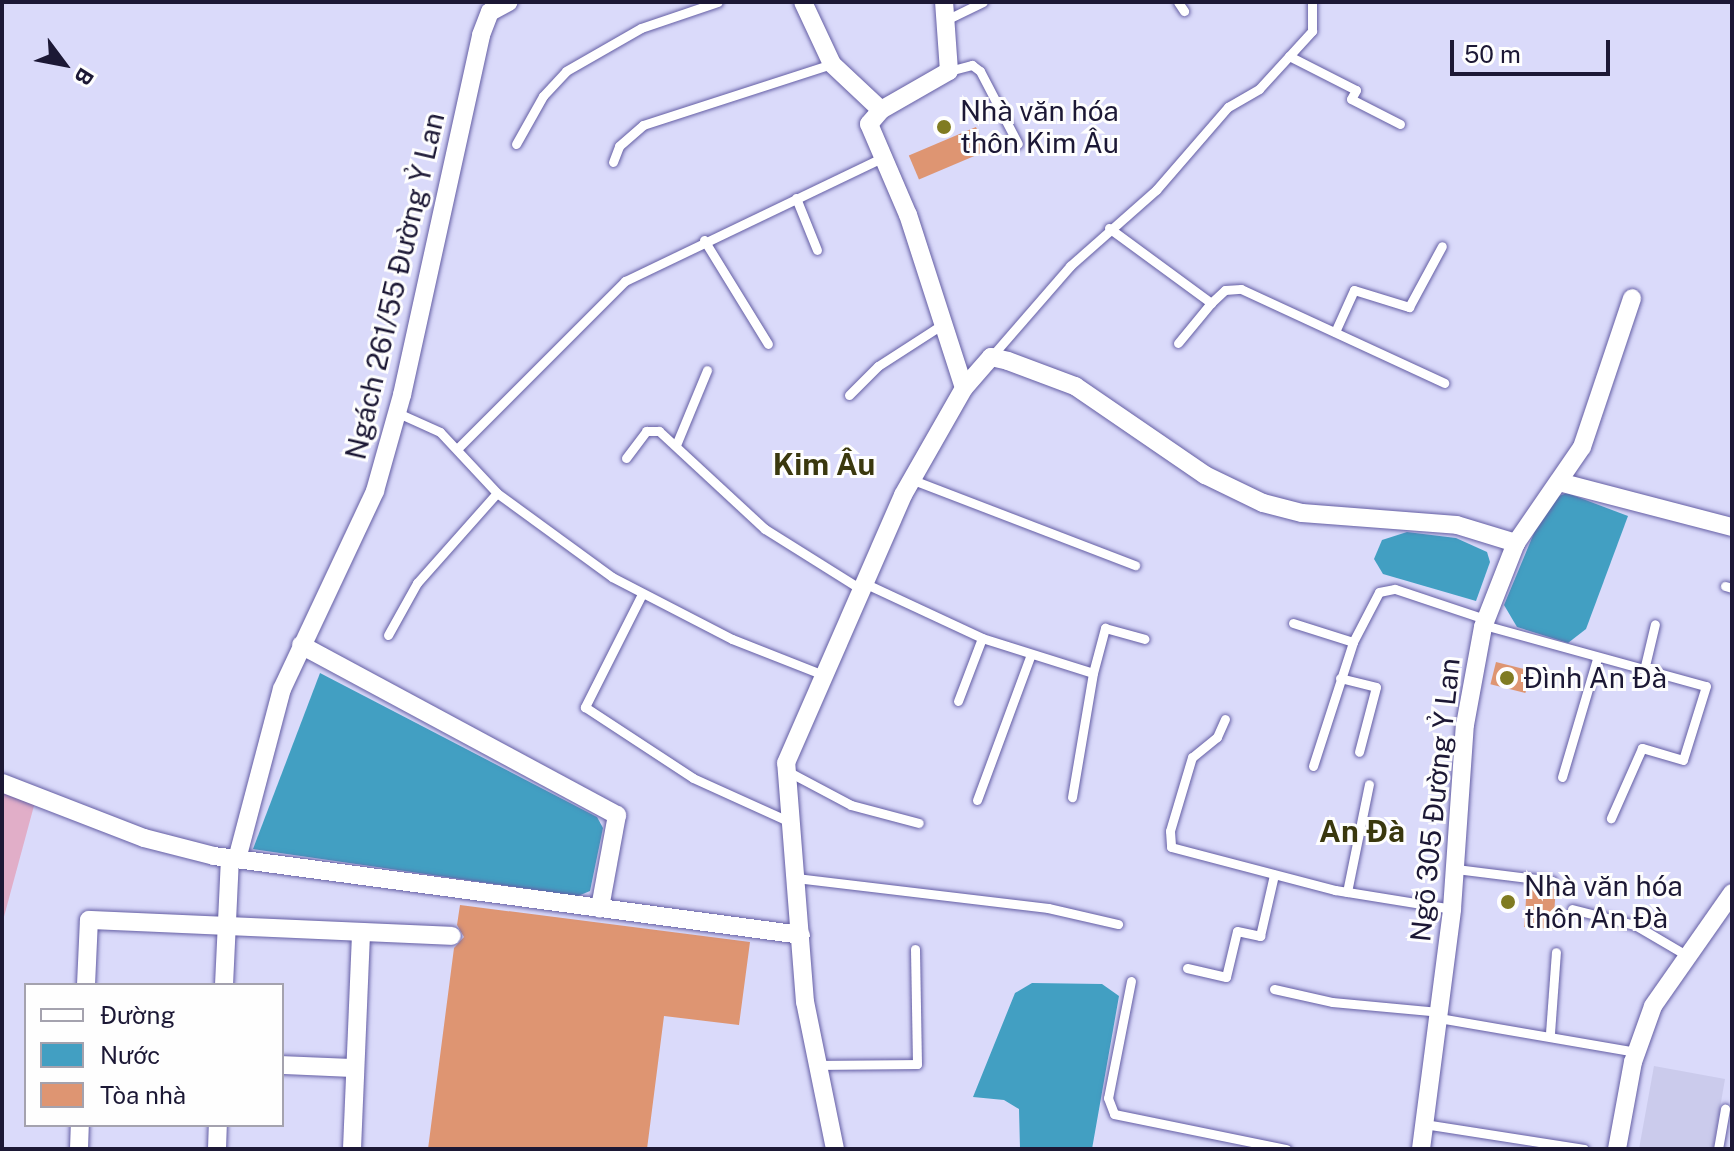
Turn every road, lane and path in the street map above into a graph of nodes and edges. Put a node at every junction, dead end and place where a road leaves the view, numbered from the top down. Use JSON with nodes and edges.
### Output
{"nodes":[{"id":1,"x":509,"y":2,"type":"edge"},
{"id":2,"x":718,"y":2,"type":"edge"},
{"id":3,"x":803,"y":2,"type":"edge"},
{"id":4,"x":983,"y":2,"type":"edge"},
{"id":5,"x":1312,"y":2,"type":"edge"},
{"id":6,"x":946,"y":10,"type":"edge"},
{"id":7,"x":1289,"y":56,"type":"junction"},
{"id":8,"x":832,"y":64,"type":"junction"},
{"id":9,"x":949,"y":71,"type":"junction"},
{"id":10,"x":881,"y":110,"type":"junction"},
{"id":11,"x":1400,"y":124,"type":"dead end"},
{"id":12,"x":516,"y":144,"type":"dead end"},
{"id":13,"x":1018,"y":144,"type":"dead end"},
{"id":14,"x":882,"y":158,"type":"junction"},
{"id":15,"x":613,"y":162,"type":"dead end"},
{"id":16,"x":796,"y":198,"type":"junction"},
{"id":17,"x":1109,"y":228,"type":"junction"},
{"id":18,"x":704,"y":240,"type":"junction"},
{"id":19,"x":1442,"y":246,"type":"dead end"},
{"id":20,"x":817,"y":250,"type":"dead end"},
{"id":21,"x":1632,"y":298,"type":"dead end"},
{"id":22,"x":1211,"y":303,"type":"junction"},
{"id":23,"x":943,"y":324,"type":"junction"},
{"id":24,"x":1335,"y":332,"type":"junction"},
{"id":25,"x":1178,"y":343,"type":"dead end"},
{"id":26,"x":768,"y":344,"type":"dead end"},
{"id":27,"x":991,"y":357,"type":"junction"},
{"id":28,"x":707,"y":370,"type":"dead end"},
{"id":29,"x":1444,"y":383,"type":"dead end"},
{"id":30,"x":964,"y":388,"type":"junction"},
{"id":31,"x":849,"y":395,"type":"dead end"},
{"id":32,"x":398,"y":413,"type":"junction"},
{"id":33,"x":676,"y":445,"type":"junction"},
{"id":34,"x":459,"y":447,"type":"junction"},
{"id":35,"x":626,"y":458,"type":"dead end"},
{"id":36,"x":913,"y":480,"type":"junction"},
{"id":37,"x":1559,"y":482,"type":"junction"},
{"id":38,"x":497,"y":493,"type":"junction"},
{"id":39,"x":1732,"y":527,"type":"edge"},
{"id":40,"x":1516,"y":543,"type":"junction"},
{"id":41,"x":1135,"y":565,"type":"dead end"},
{"id":42,"x":861,"y":585,"type":"junction"},
{"id":43,"x":642,"y":594,"type":"junction"},
{"id":44,"x":1484,"y":622,"type":"junction"},
{"id":45,"x":1293,"y":623,"type":"dead end"},
{"id":46,"x":1655,"y":624,"type":"dead end"},
{"id":47,"x":388,"y":635,"type":"dead end"},
{"id":48,"x":982,"y":638,"type":"junction"},
{"id":49,"x":1145,"y":639,"type":"dead end"},
{"id":50,"x":1353,"y":642,"type":"junction"},
{"id":51,"x":301,"y":645,"type":"junction"},
{"id":52,"x":1030,"y":657,"type":"junction"},
{"id":53,"x":1597,"y":659,"type":"junction"},
{"id":54,"x":1644,"y":670,"type":"junction"},
{"id":55,"x":1093,"y":673,"type":"junction"},
{"id":56,"x":821,"y":674,"type":"junction"},
{"id":57,"x":1340,"y":678,"type":"junction"},
{"id":58,"x":958,"y":701,"type":"dead end"},
{"id":59,"x":1225,"y":719,"type":"dead end"},
{"id":60,"x":1359,"y":752,"type":"dead end"},
{"id":61,"x":1313,"y":766,"type":"dead end"},
{"id":62,"x":787,"y":771,"type":"junction"},
{"id":63,"x":1562,"y":777,"type":"dead end"},
{"id":64,"x":2,"y":783,"type":"edge"},
{"id":65,"x":1369,"y":784,"type":"dead end"},
{"id":66,"x":1072,"y":797,"type":"dead end"},
{"id":67,"x":977,"y":800,"type":"dead end"},
{"id":68,"x":1611,"y":818,"type":"dead end"},
{"id":69,"x":788,"y":821,"type":"junction"},
{"id":70,"x":919,"y":823,"type":"dead end"},
{"id":71,"x":233,"y":858,"type":"junction"},
{"id":72,"x":1456,"y":869,"type":"junction"},
{"id":73,"x":1274,"y":875,"type":"junction"},
{"id":74,"x":796,"y":878,"type":"junction"},
{"id":75,"x":1552,"y":881,"type":"dead end"},
{"id":76,"x":1347,"y":892,"type":"junction"},
{"id":77,"x":1732,"y":893,"type":"edge"},
{"id":78,"x":600,"y":908,"type":"junction"},
{"id":79,"x":1452,"y":909,"type":"junction"},
{"id":80,"x":1572,"y":909,"type":"dead end"},
{"id":81,"x":1118,"y":924,"type":"dead end"},
{"id":82,"x":227,"y":926,"type":"junction"},
{"id":83,"x":361,"y":932,"type":"junction"},
{"id":84,"x":801,"y":935,"type":"junction"},
{"id":85,"x":452,"y":936,"type":"dead end"},
{"id":86,"x":915,"y":949,"type":"dead end"},
{"id":87,"x":1556,"y":952,"type":"dead end"},
{"id":88,"x":1686,"y":955,"type":"junction"},
{"id":89,"x":1187,"y":968,"type":"dead end"},
{"id":90,"x":1131,"y":981,"type":"dead end"},
{"id":91,"x":86,"y":983,"type":"edge"},
{"id":92,"x":224,"y":983,"type":"edge"},
{"id":93,"x":1274,"y":989,"type":"dead end"},
{"id":94,"x":1439,"y":1015,"type":"junction"},
{"id":95,"x":1550,"y":1033,"type":"junction"},
{"id":96,"x":1636,"y":1052,"type":"junction"},
{"id":97,"x":284,"y":1065,"type":"edge"},
{"id":98,"x":818,"y":1065,"type":"junction"},
{"id":99,"x":355,"y":1068,"type":"junction"},
{"id":100,"x":1725,"y":1109,"type":"dead end"},
{"id":101,"x":1424,"y":1124,"type":"junction"},
{"id":102,"x":80,"y":1127,"type":"edge"},
{"id":103,"x":218,"y":1127,"type":"edge"},
{"id":104,"x":1518,"y":1144,"type":"edge"},
{"id":105,"x":1236,"y":1145,"type":"edge"},
{"id":106,"x":79,"y":1149,"type":"edge"},
{"id":107,"x":217,"y":1149,"type":"edge"},
{"id":108,"x":352,"y":1149,"type":"edge"},
{"id":109,"x":835,"y":1149,"type":"edge"},
{"id":110,"x":1286,"y":1149,"type":"edge"},
{"id":111,"x":1421,"y":1149,"type":"edge"},
{"id":112,"x":1584,"y":1149,"type":"edge"},
{"id":113,"x":1617,"y":1149,"type":"edge"},
{"id":114,"x":1718,"y":1149,"type":"edge"}],
"edges":[{"from":1,"to":32,"type":"street","name":"Ngách 261/55 Đường Ỷ Lan"},
{"from":2,"to":12,"type":"lane"},
{"from":3,"to":8,"type":"street"},
{"from":4,"to":6,"type":"lane"},
{"from":5,"to":7,"type":"lane"},
{"from":6,"to":9,"type":"street"},
{"from":7,"to":11,"type":"lane"},
{"from":7,"to":17,"type":"lane"},
{"from":8,"to":10,"type":"street"},
{"from":8,"to":15,"type":"lane"},
{"from":9,"to":10,"type":"street"},
{"from":9,"to":13,"type":"lane"},
{"from":10,"to":14,"type":"street"},
{"from":14,"to":16,"type":"lane"},
{"from":14,"to":23,"type":"street"},
{"from":16,"to":18,"type":"lane"},
{"from":16,"to":20,"type":"lane"},
{"from":17,"to":22,"type":"lane"},
{"from":17,"to":27,"type":"lane"},
{"from":18,"to":26,"type":"lane"},
{"from":18,"to":34,"type":"lane"},
{"from":19,"to":24,"type":"lane"},
{"from":21,"to":37,"type":"street","name":"Ngõ 305 Đường Ỷ Lan"},
{"from":22,"to":24,"type":"lane"},
{"from":22,"to":25,"type":"lane"},
{"from":23,"to":30,"type":"street"},
{"from":23,"to":31,"type":"lane"},
{"from":24,"to":29,"type":"lane"},
{"from":27,"to":30,"type":"street"},
{"from":27,"to":40,"type":"street"},
{"from":28,"to":33,"type":"lane"},
{"from":30,"to":36,"type":"street"},
{"from":32,"to":34,"type":"lane"},
{"from":32,"to":51,"type":"street","name":"Ngách 261/55 Đường Ỷ Lan"},
{"from":33,"to":35,"type":"lane"},
{"from":33,"to":42,"type":"lane"},
{"from":34,"to":38,"type":"lane"},
{"from":36,"to":41,"type":"lane"},
{"from":36,"to":42,"type":"street"},
{"from":37,"to":39,"type":"street"},
{"from":37,"to":40,"type":"street","name":"Ngõ 305 Đường Ỷ Lan"},
{"from":38,"to":43,"type":"lane"},
{"from":38,"to":47,"type":"lane"},
{"from":40,"to":44,"type":"street","name":"Ngõ 305 Đường Ỷ Lan"},
{"from":42,"to":48,"type":"lane"},
{"from":42,"to":56,"type":"street"},
{"from":43,"to":56,"type":"lane"},
{"from":43,"to":69,"type":"lane"},
{"from":44,"to":50,"type":"lane"},
{"from":44,"to":53,"type":"lane"},
{"from":44,"to":72,"type":"street","name":"Ngõ 305 Đường Ỷ Lan"},
{"from":45,"to":50,"type":"lane"},
{"from":46,"to":54,"type":"lane"},
{"from":48,"to":52,"type":"lane"},
{"from":48,"to":58,"type":"lane"},
{"from":49,"to":55,"type":"lane"},
{"from":50,"to":57,"type":"lane"},
{"from":51,"to":71,"type":"street","name":"Ngách 261/55 Đường Ỷ Lan"},
{"from":51,"to":78,"type":"street"},
{"from":52,"to":55,"type":"lane"},
{"from":52,"to":67,"type":"lane"},
{"from":53,"to":54,"type":"lane"},
{"from":53,"to":63,"type":"lane"},
{"from":54,"to":68,"type":"lane"},
{"from":55,"to":66,"type":"lane"},
{"from":56,"to":62,"type":"street"},
{"from":57,"to":60,"type":"lane"},
{"from":57,"to":61,"type":"lane"},
{"from":59,"to":73,"type":"lane"},
{"from":62,"to":69,"type":"street"},
{"from":62,"to":70,"type":"lane"},
{"from":64,"to":71,"type":"street"},
{"from":65,"to":76,"type":"lane"},
{"from":69,"to":74,"type":"street"},
{"from":71,"to":78,"type":"street"},
{"from":71,"to":82,"type":"street","name":"Ngách 261/55 Đường Ỷ Lan"},
{"from":72,"to":75,"type":"lane"},
{"from":72,"to":79,"type":"street","name":"Ngõ 305 Đường Ỷ Lan"},
{"from":73,"to":76,"type":"lane"},
{"from":73,"to":89,"type":"lane"},
{"from":74,"to":81,"type":"lane"},
{"from":74,"to":84,"type":"street"},
{"from":76,"to":79,"type":"lane"},
{"from":77,"to":88,"type":"street"},
{"from":78,"to":84,"type":"street"},
{"from":79,"to":94,"type":"street","name":"Ngõ 305 Đường Ỷ Lan"},
{"from":80,"to":88,"type":"lane"},
{"from":82,"to":83,"type":"street"},
{"from":82,"to":91,"type":"street"},
{"from":82,"to":92,"type":"street","name":"Ngách 261/55 Đường Ỷ Lan"},
{"from":83,"to":85,"type":"street"},
{"from":83,"to":99,"type":"street"},
{"from":84,"to":98,"type":"street"},
{"from":86,"to":98,"type":"lane"},
{"from":87,"to":95,"type":"lane"},
{"from":88,"to":96,"type":"street"},
{"from":90,"to":105,"type":"lane"},
{"from":93,"to":94,"type":"lane"},
{"from":94,"to":95,"type":"lane"},
{"from":94,"to":101,"type":"street","name":"Ngõ 305 Đường Ỷ Lan"},
{"from":95,"to":96,"type":"lane"},
{"from":96,"to":113,"type":"street"},
{"from":97,"to":99,"type":"street"},
{"from":98,"to":109,"type":"street"},
{"from":99,"to":108,"type":"street"},
{"from":100,"to":114,"type":"lane"},
{"from":101,"to":104,"type":"lane"},
{"from":101,"to":111,"type":"street","name":"Ngõ 305 Đường Ỷ Lan"},
{"from":102,"to":106,"type":"street"},
{"from":103,"to":107,"type":"street"},
{"from":104,"to":112,"type":"lane"},
{"from":105,"to":110,"type":"lane"}]}
